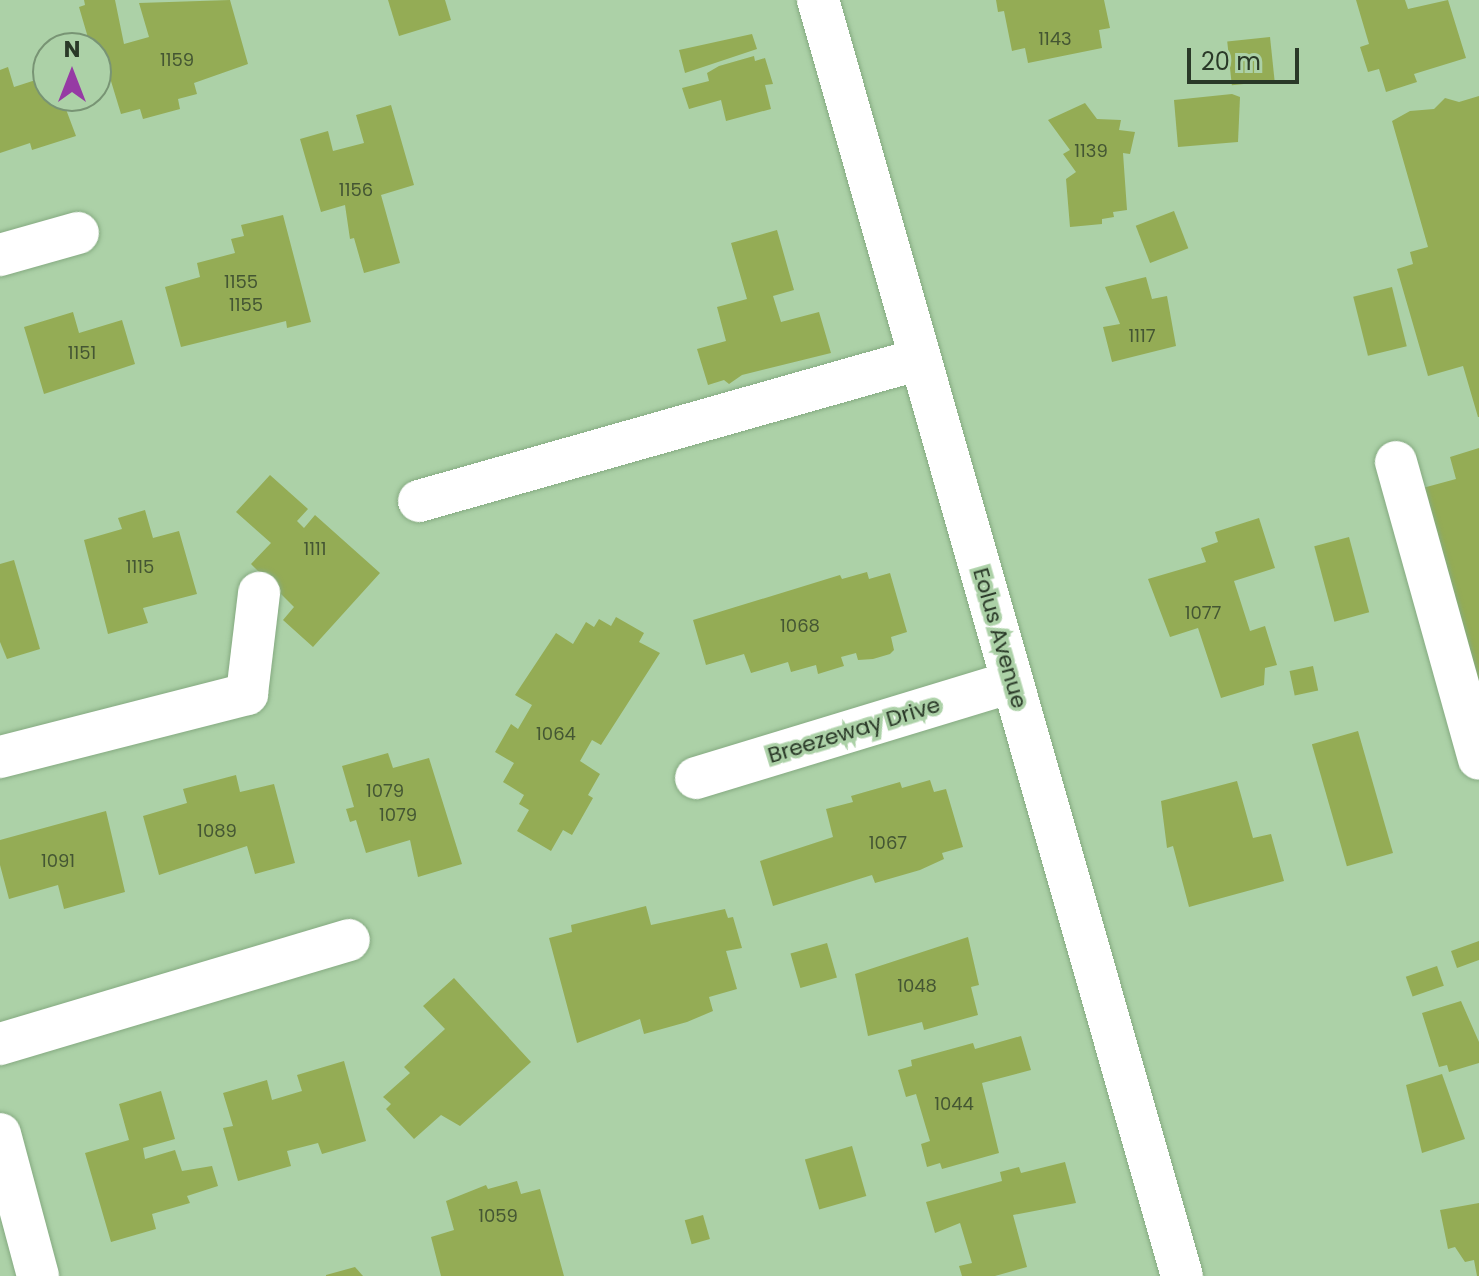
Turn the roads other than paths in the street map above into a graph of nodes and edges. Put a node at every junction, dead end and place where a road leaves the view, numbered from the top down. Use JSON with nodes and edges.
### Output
{"nodes":[{"id":1,"x":818,"y":0,"type":"edge"},
{"id":2,"x":78,"y":233,"type":"dead end"},
{"id":3,"x":0,"y":255,"type":"edge"},
{"id":4,"x":920,"y":359,"type":"junction"},
{"id":5,"x":1396,"y":462,"type":"dead end"},
{"id":6,"x":419,"y":501,"type":"dead end"},
{"id":7,"x":259,"y":593,"type":"dead end"},
{"id":8,"x":1012,"y":682,"type":"junction"},
{"id":9,"x":0,"y":757,"type":"edge"},
{"id":10,"x":1479,"y":759,"type":"edge"},
{"id":11,"x":696,"y":778,"type":"dead end"},
{"id":12,"x":349,"y":940,"type":"dead end"},
{"id":13,"x":0,"y":1044,"type":"edge"},
{"id":14,"x":0,"y":1136,"type":"edge"},
{"id":15,"x":38,"y":1276,"type":"edge"},
{"id":16,"x":1182,"y":1276,"type":"edge"}],
"edges":[{"from":1,"to":4,"type":"street","name":"Eolus Avenue"},
{"from":2,"to":3,"type":"street"},
{"from":4,"to":6,"type":"street"},
{"from":4,"to":8,"type":"street","name":"Eolus Avenue"},
{"from":5,"to":10,"type":"street"},
{"from":7,"to":9,"type":"street"},
{"from":8,"to":11,"type":"street","name":"Breezeway Drive"},
{"from":8,"to":16,"type":"street","name":"Eolus Avenue"},
{"from":12,"to":13,"type":"street"},
{"from":14,"to":15,"type":"street"}]}
